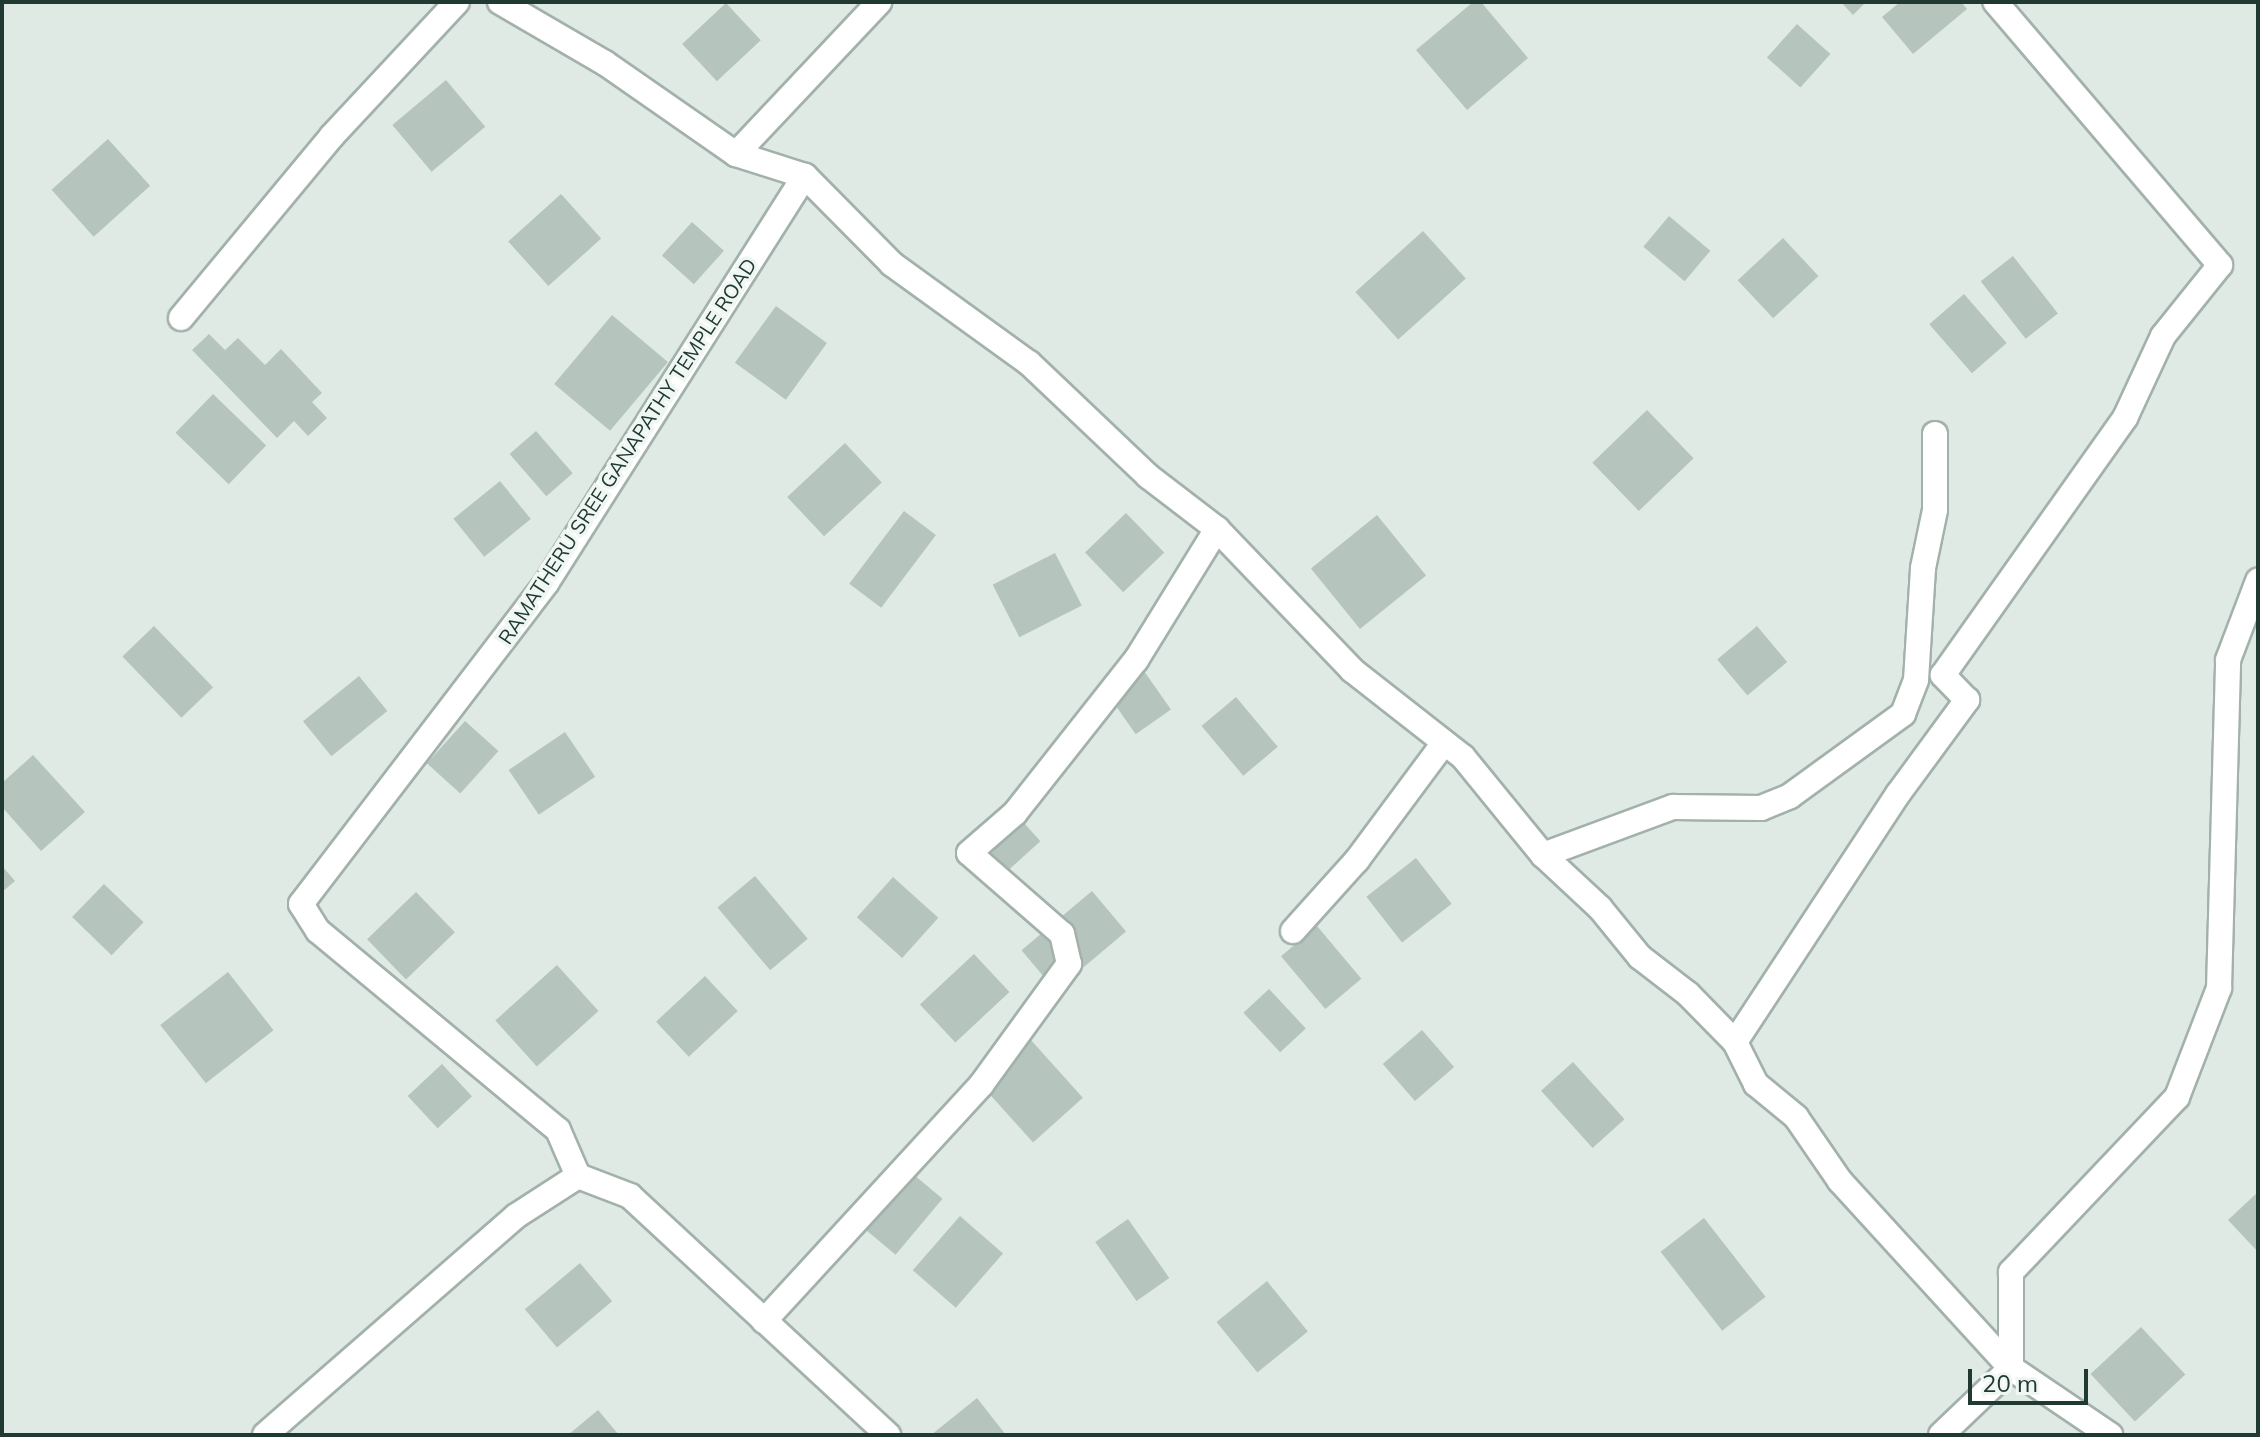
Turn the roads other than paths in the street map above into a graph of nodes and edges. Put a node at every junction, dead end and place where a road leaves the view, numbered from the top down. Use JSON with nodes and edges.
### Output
{"nodes":[{"id":1,"x":457,"y":2,"type":"edge"},
{"id":2,"x":500,"y":2,"type":"edge"},
{"id":3,"x":879,"y":2,"type":"edge"},
{"id":4,"x":1995,"y":2,"type":"edge"},
{"id":5,"x":736,"y":154,"type":"junction"},
{"id":6,"x":805,"y":176,"type":"junction"},
{"id":7,"x":181,"y":318,"type":"dead end"},
{"id":8,"x":1935,"y":434,"type":"dead end"},
{"id":9,"x":1217,"y":529,"type":"junction"},
{"id":10,"x":2258,"y":581,"type":"edge"},
{"id":11,"x":1444,"y":743,"type":"junction"},
{"id":12,"x":1543,"y":855,"type":"junction"},
{"id":13,"x":1293,"y":931,"type":"dead end"},
{"id":14,"x":1735,"y":1042,"type":"junction"},
{"id":15,"x":578,"y":1176,"type":"junction"},
{"id":16,"x":764,"y":1321,"type":"junction"},
{"id":17,"x":2011,"y":1368,"type":"junction"},
{"id":18,"x":265,"y":1435,"type":"edge"},
{"id":19,"x":888,"y":1435,"type":"edge"},
{"id":20,"x":1941,"y":1435,"type":"edge"},
{"id":21,"x":2110,"y":1435,"type":"edge"}],
"edges":[{"from":1,"to":7,"type":"street"},
{"from":2,"to":5,"type":"street"},
{"from":3,"to":5,"type":"street"},
{"from":4,"to":14,"type":"street"},
{"from":5,"to":6,"type":"street"},
{"from":6,"to":9,"type":"street"},
{"from":6,"to":15,"type":"street","name":"RAMATHERU SREE GANAPATHY TEMPLE ROAD"},
{"from":8,"to":12,"type":"street"},
{"from":9,"to":11,"type":"street"},
{"from":9,"to":16,"type":"street"},
{"from":10,"to":17,"type":"street"},
{"from":11,"to":12,"type":"street"},
{"from":11,"to":13,"type":"street"},
{"from":12,"to":14,"type":"street"},
{"from":14,"to":17,"type":"street"},
{"from":15,"to":16,"type":"street"},
{"from":15,"to":18,"type":"street"},
{"from":16,"to":19,"type":"street"},
{"from":17,"to":20,"type":"street"},
{"from":17,"to":21,"type":"street"}]}
